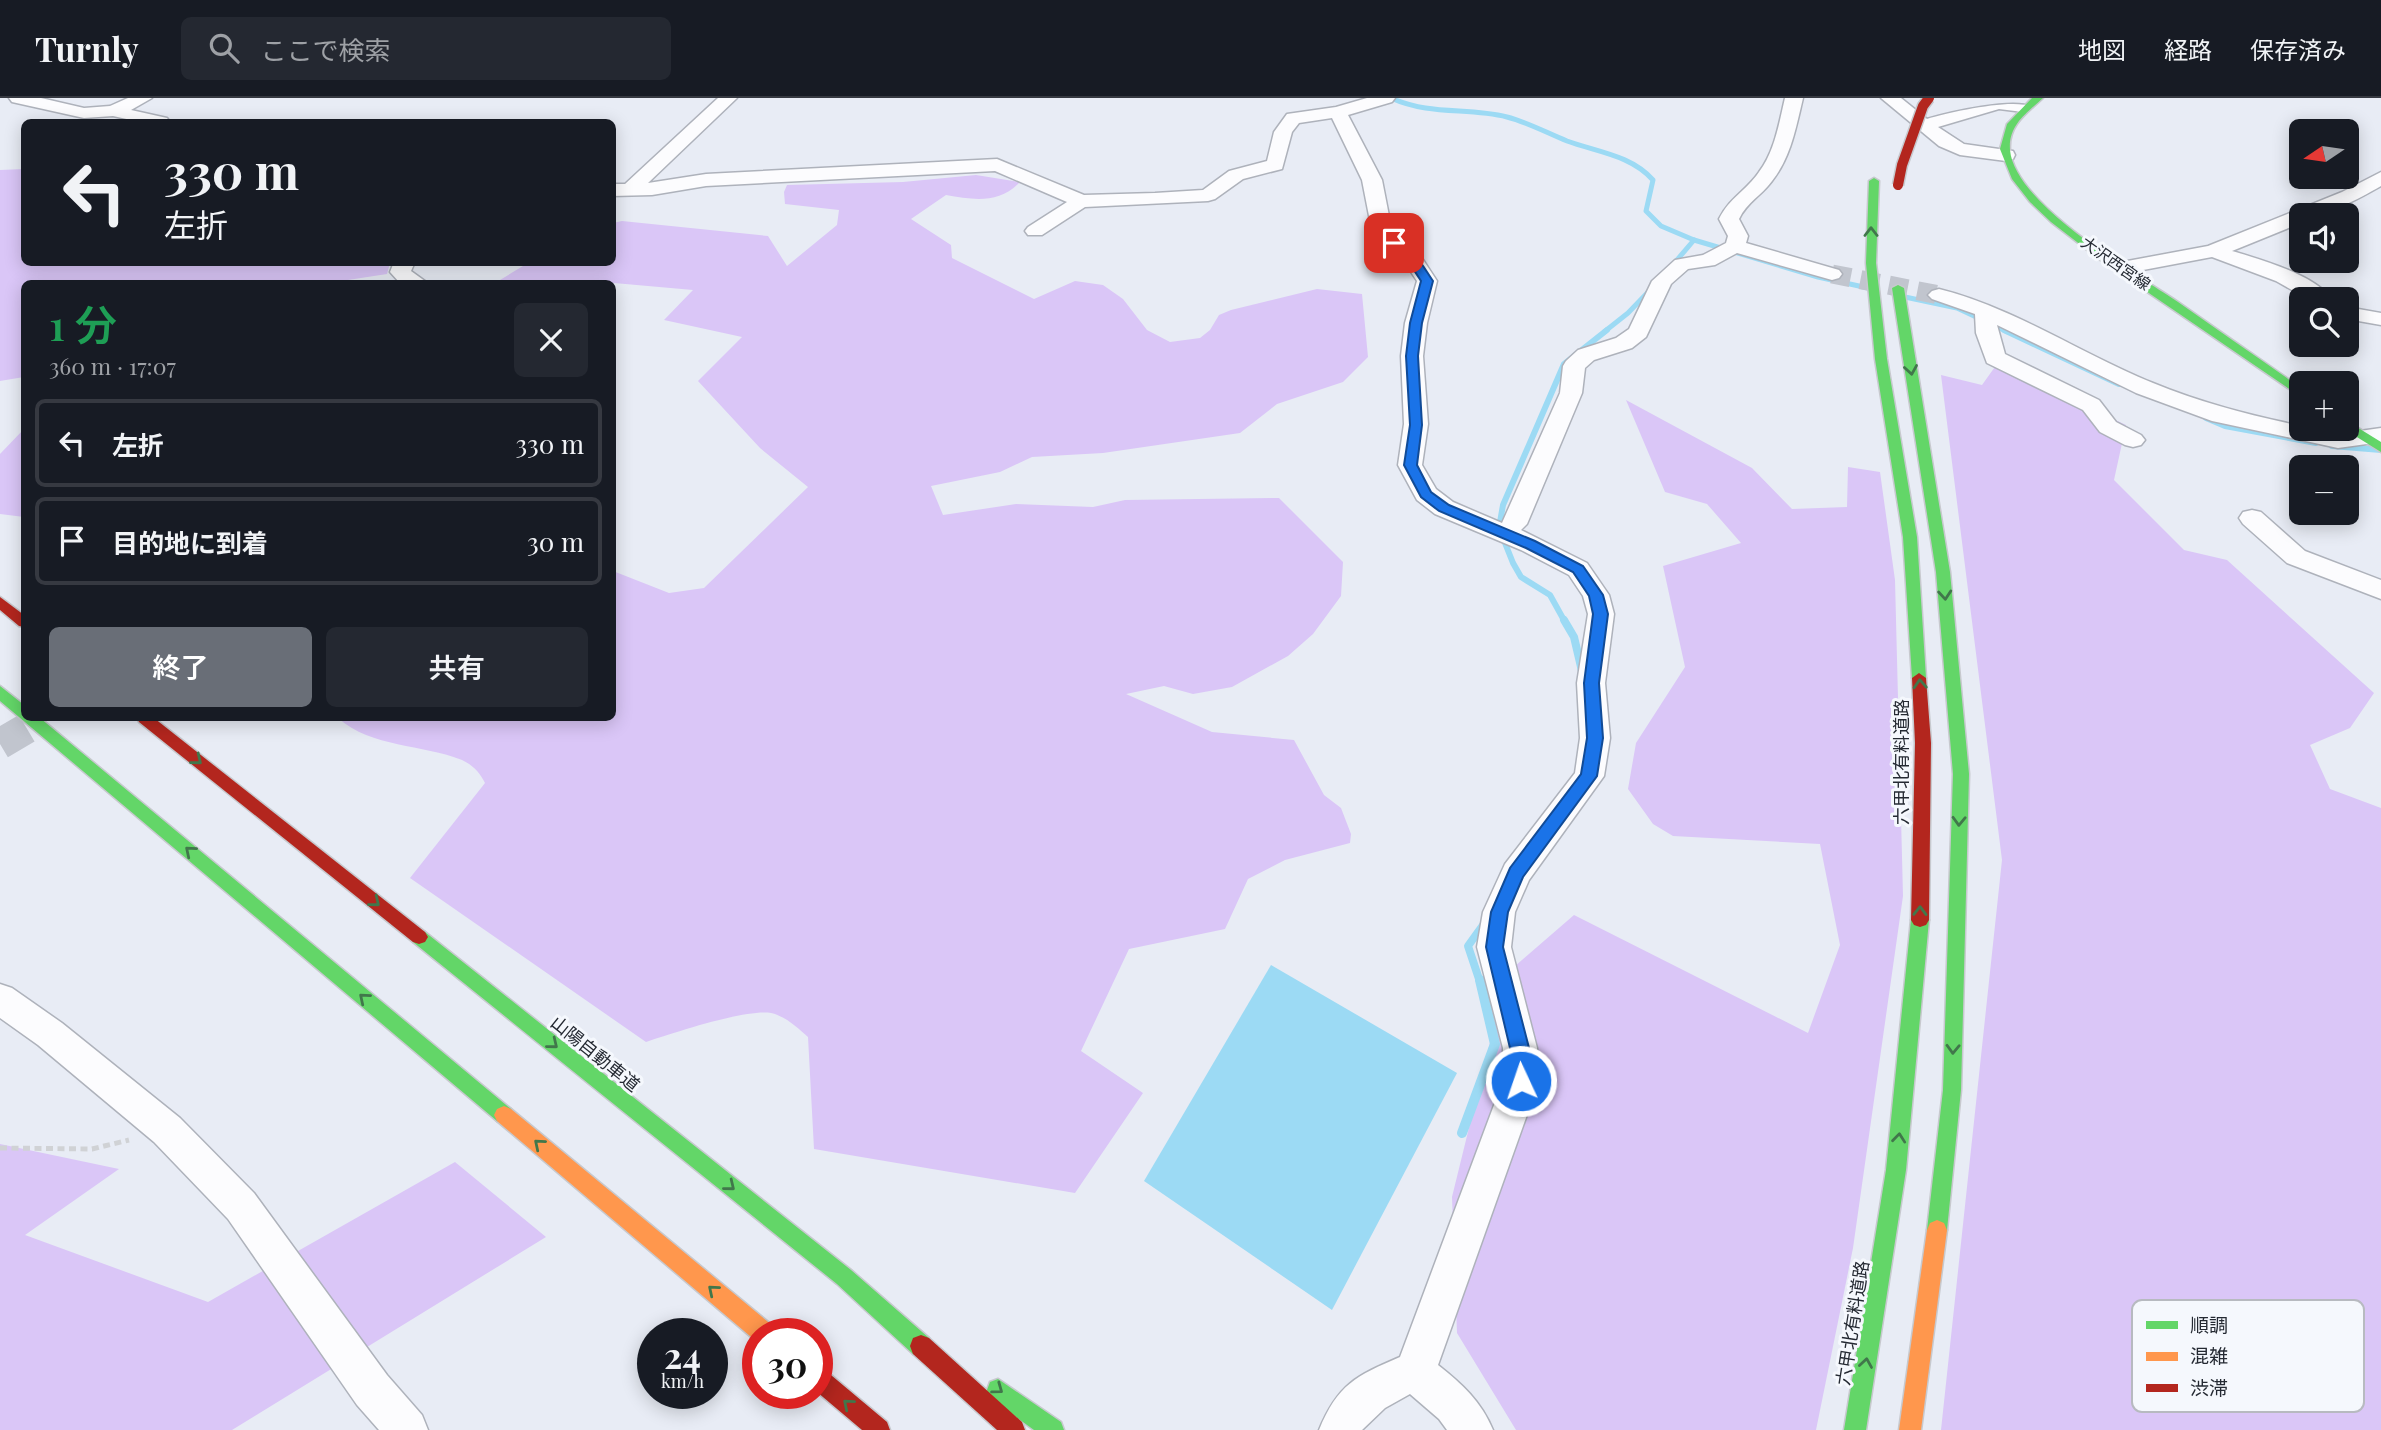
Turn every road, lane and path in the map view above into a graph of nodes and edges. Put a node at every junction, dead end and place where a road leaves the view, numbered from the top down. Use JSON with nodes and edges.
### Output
{"nodes":[{"id":1,"x":18,"y":98,"type":"edge"},
{"id":2,"x":143,"y":98,"type":"edge"},
{"id":3,"x":728,"y":98,"type":"edge"},
{"id":4,"x":1794,"y":98,"type":"edge"},
{"id":5,"x":1890,"y":98,"type":"edge"},
{"id":6,"x":1905,"y":98,"type":"edge"},
{"id":7,"x":1929,"y":98,"type":"edge"},
{"id":8,"x":1383,"y":99,"type":"edge"},
{"id":9,"x":2031,"y":102,"type":"edge"},
{"id":10,"x":113,"y":111,"type":"junction"},
{"id":11,"x":1338,"y":112,"type":"junction"},
{"id":12,"x":148,"y":119,"type":"edge"},
{"id":13,"x":1894,"y":123,"type":"dead end"},
{"id":14,"x":1923,"y":126,"type":"junction"},
{"id":15,"x":2006,"y":155,"type":"junction"},
{"id":16,"x":1876,"y":175,"type":"dead end"},
{"id":17,"x":2381,"y":178,"type":"edge"},
{"id":18,"x":621,"y":190,"type":"edge"},
{"id":19,"x":1898,"y":191,"type":"dead end"},
{"id":20,"x":1081,"y":201,"type":"junction"},
{"id":21,"x":2333,"y":203,"type":"edge"},
{"id":22,"x":2289,"y":221,"type":"edge"},
{"id":23,"x":1035,"y":232,"type":"dead end"},
{"id":24,"x":1729,"y":249,"type":"junction"},
{"id":25,"x":2213,"y":251,"type":"junction"},
{"id":26,"x":403,"y":266,"type":"edge"},
{"id":27,"x":2122,"y":268,"type":"junction"},
{"id":28,"x":1896,"y":270,"type":"dead end"},
{"id":29,"x":1832,"y":274,"type":"tunnel mouth"},
{"id":30,"x":409,"y":280,"type":"edge"},
{"id":31,"x":2305,"y":287,"type":"edge"},
{"id":32,"x":1939,"y":295,"type":"tunnel mouth"},
{"id":33,"x":2359,"y":315,"type":"edge"},
{"id":34,"x":1986,"y":319,"type":"junction"},
{"id":35,"x":2381,"y":319,"type":"edge"},
{"id":36,"x":2289,"y":385,"type":"edge"},
{"id":37,"x":2369,"y":437,"type":"edge"},
{"id":38,"x":2133,"y":440,"type":"dead end"},
{"id":39,"x":2252,"y":518,"type":"dead end"},
{"id":40,"x":1514,"y":523,"type":"dead end"},
{"id":41,"x":2381,"y":590,"type":"edge"},
{"id":42,"x":0,"y":602,"type":"edge"},
{"id":43,"x":21,"y":620,"type":"edge"},
{"id":44,"x":0,"y":692,"type":"edge"},
{"id":45,"x":21,"y":710,"type":"edge"},
{"id":46,"x":34,"y":721,"type":"edge"},
{"id":47,"x":148,"y":721,"type":"edge"},
{"id":48,"x":0,"y":999,"type":"edge"},
{"id":49,"x":167,"y":1130,"type":"junction"},
{"id":50,"x":0,"y":1148,"type":"edge"},
{"id":51,"x":844,"y":1277,"type":"junction"},
{"id":52,"x":746,"y":1318,"type":"edge"},
{"id":53,"x":1415,"y":1372,"type":"junction"},
{"id":54,"x":833,"y":1391,"type":"edge"},
{"id":55,"x":407,"y":1430,"type":"edge"},
{"id":56,"x":879,"y":1430,"type":"edge"},
{"id":57,"x":1014,"y":1430,"type":"edge"},
{"id":58,"x":1053,"y":1430,"type":"edge"},
{"id":59,"x":1340,"y":1430,"type":"edge"},
{"id":60,"x":1472,"y":1430,"type":"edge"},
{"id":61,"x":1855,"y":1430,"type":"edge"},
{"id":62,"x":1910,"y":1430,"type":"edge"}],
"edges":[{"from":1,"to":10,"type":"street"},
{"from":2,"to":10,"type":"street"},
{"from":3,"to":18,"type":"street"},
{"from":4,"to":24,"type":"street"},
{"from":5,"to":14,"type":"street"},
{"from":6,"to":13,"type":"main road"},
{"from":7,"to":19,"type":"main road","bridge":true},
{"from":8,"to":11,"type":"street"},
{"from":9,"to":14,"type":"street"},
{"from":9,"to":15,"type":"main road"},
{"from":10,"to":12,"type":"street"},
{"from":11,"to":20,"type":"street"},
{"from":11,"to":53,"type":"street"},
{"from":14,"to":15,"type":"street"},
{"from":15,"to":27,"type":"main road","name":"大沢西宮線"},
{"from":61,"to":16,"type":"main road","name":"六甲北有料道路","one_way":true},
{"from":17,"to":21,"type":"street"},
{"from":18,"to":20,"type":"street"},
{"from":20,"to":23,"type":"street"},
{"from":22,"to":25,"type":"street"},
{"from":24,"to":29,"type":"street"},
{"from":24,"to":40,"type":"street"},
{"from":25,"to":27,"type":"street"},
{"from":25,"to":31,"type":"street"},
{"from":26,"to":30,"type":"street"},
{"from":27,"to":36,"type":"main road","name":"大沢西宮線"},
{"from":28,"to":62,"type":"main road","one_way":true},
{"from":32,"to":34,"type":"street"},
{"from":33,"to":35,"type":"street"},
{"from":34,"to":37,"type":"street"},
{"from":34,"to":38,"type":"street"},
{"from":39,"to":41,"type":"street"},
{"from":42,"to":43,"type":"main road"},
{"from":44,"to":45,"type":"main road"},
{"from":52,"to":46,"type":"main road","one_way":true},
{"from":47,"to":51,"type":"main road","name":"山陽自動車道","one_way":true},
{"from":48,"to":49,"type":"street"},
{"from":49,"to":50,"type":"path"},
{"from":49,"to":55,"type":"street"},
{"from":51,"to":57,"type":"main road","name":"山陽自動車道"},
{"from":51,"to":58,"type":"main road","one_way":true},
{"from":53,"to":59,"type":"street"},
{"from":53,"to":60,"type":"street"},
{"from":56,"to":54,"type":"main road","one_way":true}]}
